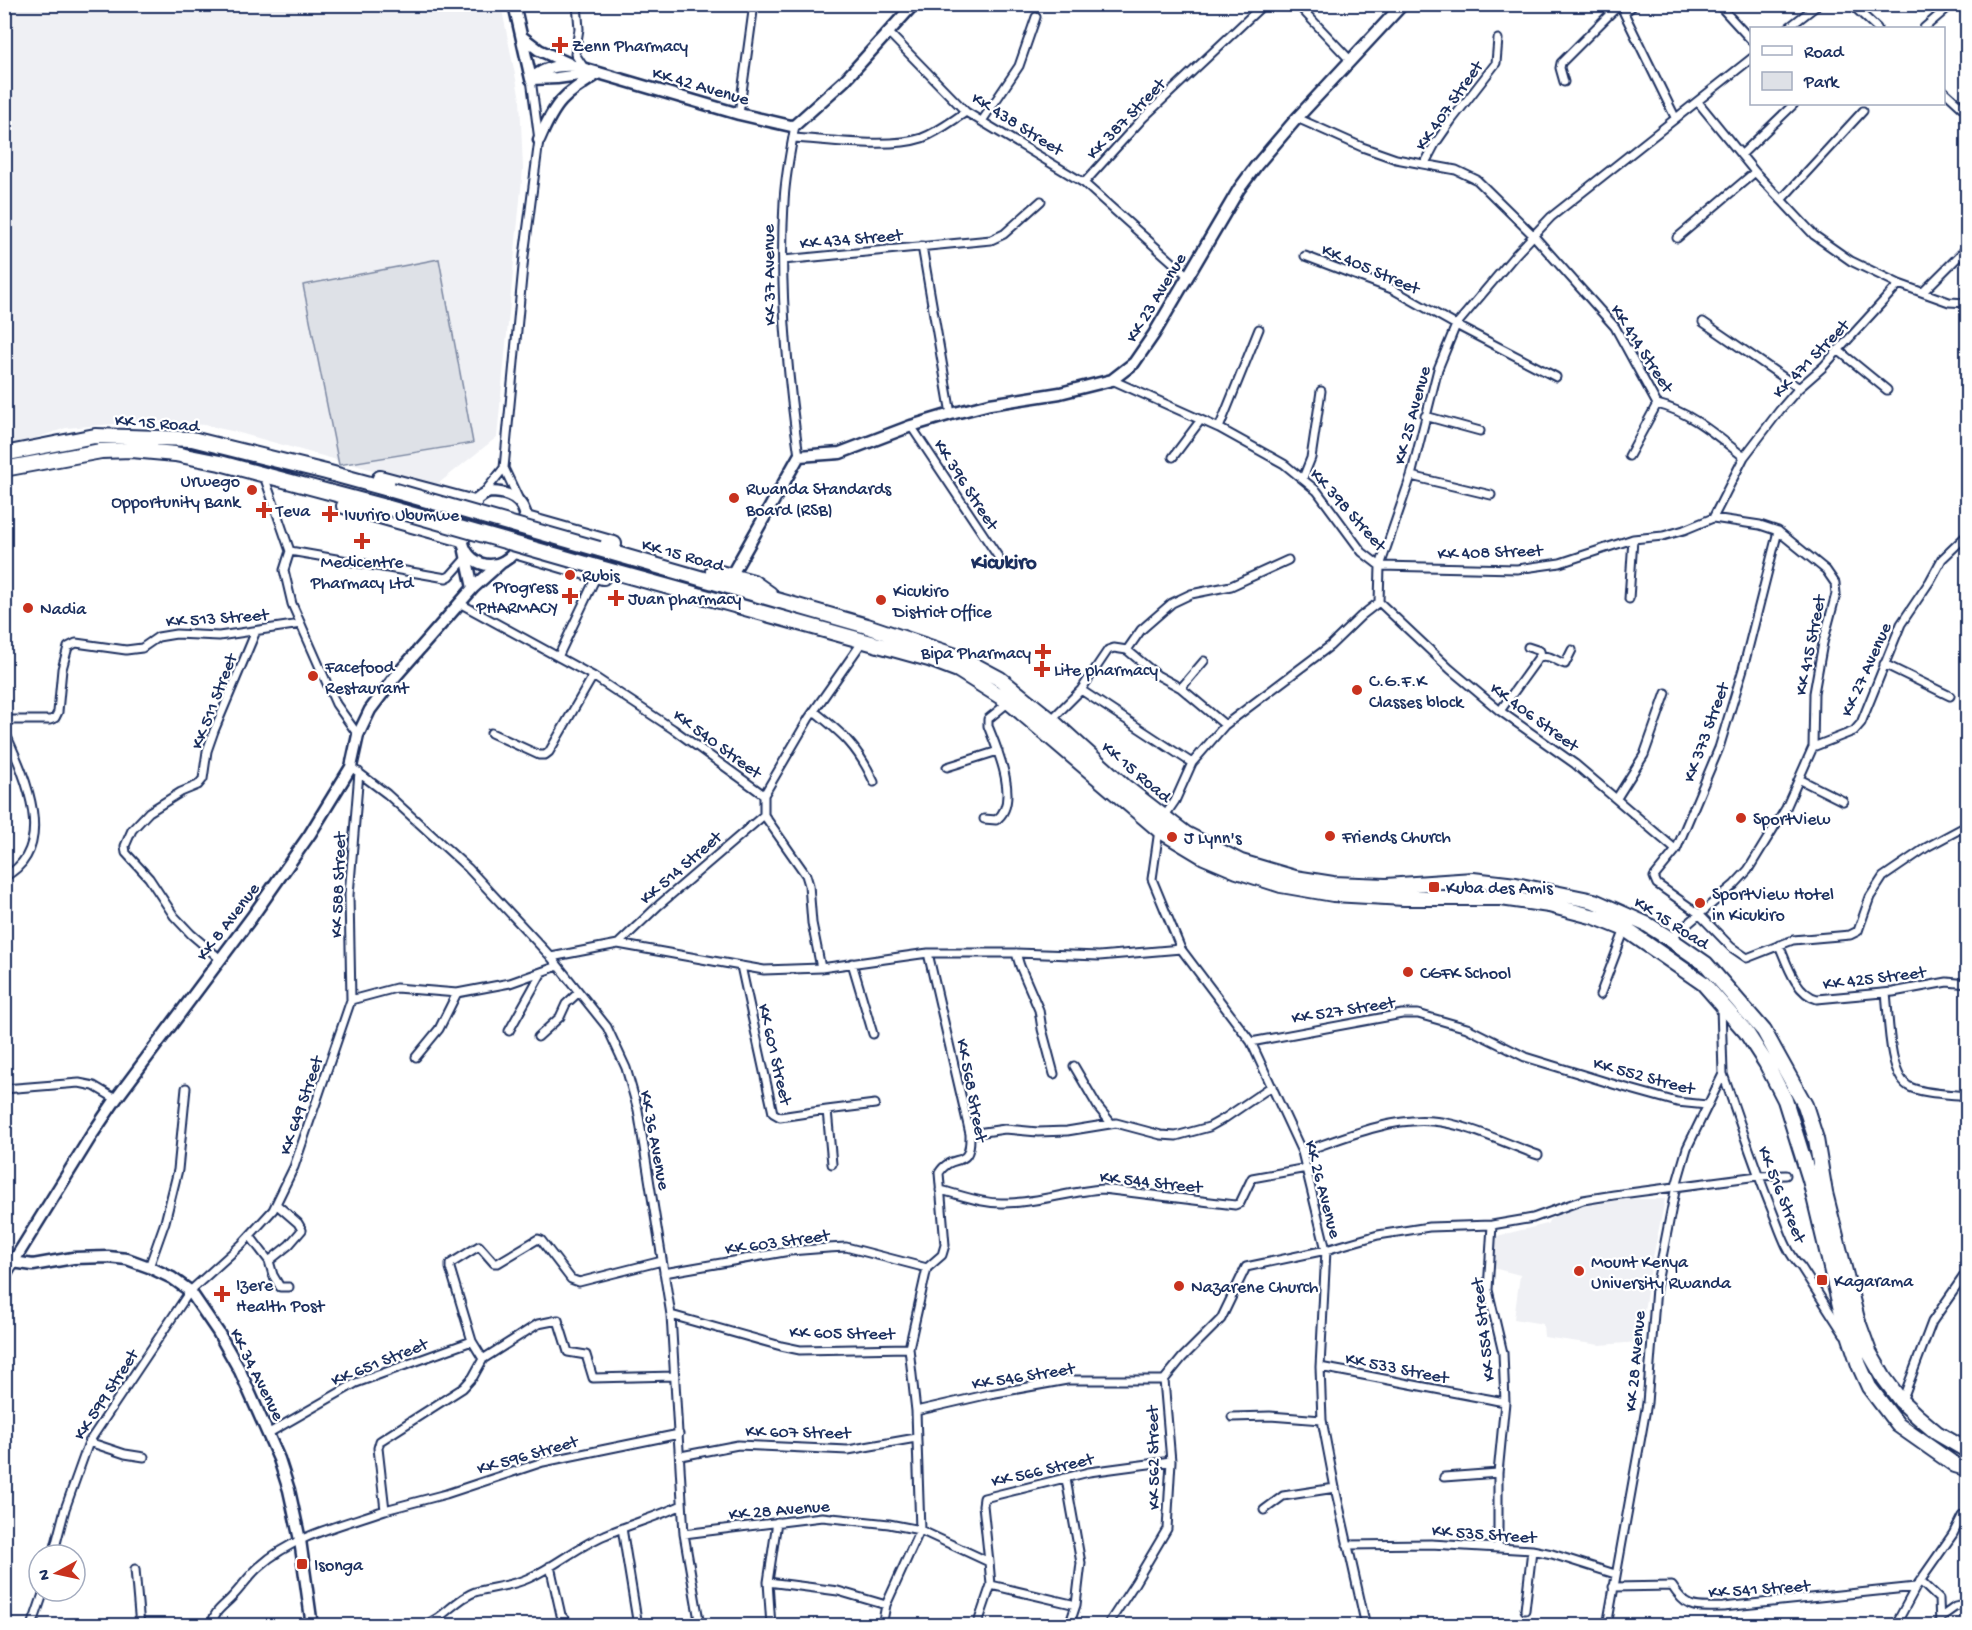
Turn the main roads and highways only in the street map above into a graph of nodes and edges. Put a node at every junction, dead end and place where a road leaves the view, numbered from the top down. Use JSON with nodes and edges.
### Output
{"nodes":[{"id":1,"x":514,"y":4,"type":"edge"},
{"id":2,"x":914,"y":4,"type":"edge"},
{"id":3,"x":1403,"y":4,"type":"edge"},
{"id":4,"x":522,"y":38,"type":"junction"},
{"id":5,"x":580,"y":67,"type":"junction"},
{"id":6,"x":599,"y":73,"type":"junction"},
{"id":7,"x":531,"y":79,"type":"junction"},
{"id":8,"x":539,"y":140,"type":"road end"},
{"id":9,"x":250,"y":453,"type":"junction"},
{"id":10,"x":4,"y":454,"type":"edge"},
{"id":11,"x":4,"y":469,"type":"edge"},
{"id":12,"x":264,"y":476,"type":"junction"},
{"id":13,"x":478,"y":499,"type":"junction"},
{"id":14,"x":524,"y":513,"type":"junction"},
{"id":15,"x":465,"y":549,"type":"junction"},
{"id":16,"x":515,"y":551,"type":"junction"},
{"id":17,"x":502,"y":562,"type":"junction"},
{"id":18,"x":595,"y":571,"type":"junction"},
{"id":19,"x":731,"y":576,"type":"junction"},
{"id":20,"x":473,"y":588,"type":"junction"},
{"id":21,"x":776,"y":599,"type":"junction"},
{"id":22,"x":1161,"y":824,"type":"junction"},
{"id":23,"x":1670,"y":939,"type":"junction"},
{"id":24,"x":1659,"y":952,"type":"junction"},
{"id":25,"x":8,"y":1268,"type":"edge"},
{"id":26,"x":1968,"y":1451,"type":"edge"},
{"id":27,"x":1961,"y":1467,"type":"edge"},
{"id":28,"x":312,"y":1626,"type":"edge"}],
"edges":[{"from":1,"to":4,"type":"main road"},
{"from":2,"to":6,"type":"main road","name":"KK 42 Avenue"},
{"from":3,"to":19,"type":"main road","name":"KK 23 Avenue"},
{"from":4,"to":5,"type":"main road"},
{"from":4,"to":7,"type":"main road"},
{"from":5,"to":6,"type":"main road","name":"KK 42 Avenue"},
{"from":5,"to":7,"type":"main road","name":"KK 42 Avenue"},
{"from":6,"to":7,"type":"main road","name":"KK 42 Avenue"},
{"from":6,"to":8,"type":"main road"},
{"from":9,"to":10,"type":"highway","name":"KK 15 Road"},
{"from":9,"to":13,"type":"highway"},
{"from":9,"to":21,"type":"highway","name":"KK 15 Road","bridge":true},
{"from":11,"to":12,"type":"highway","name":"KK 15 Road"},
{"from":12,"to":15,"type":"highway"},
{"from":12,"to":18,"type":"highway","name":"KK 15 Road","bridge":true},
{"from":13,"to":14,"type":"main road"},
{"from":13,"to":15,"type":"main road"},
{"from":14,"to":16,"type":"main road"},
{"from":14,"to":19,"type":"highway"},
{"from":15,"to":17,"type":"main road"},
{"from":15,"to":20,"type":"main road"},
{"from":16,"to":17,"type":"main road"},
{"from":16,"to":18,"type":"highway"},
{"from":17,"to":20,"type":"main road","name":"KK 8 Avenue"},
{"from":18,"to":22,"type":"highway","name":"KK 15 Road"},
{"from":19,"to":21,"type":"highway"},
{"from":20,"to":25,"type":"main road","name":"KK 8 Avenue"},
{"from":21,"to":22,"type":"highway","name":"KK 15 Road"},
{"from":22,"to":23,"type":"highway","name":"KK 15 Road"},
{"from":22,"to":24,"type":"highway","name":"KK 15 Road"},
{"from":23,"to":24,"type":"highway"},
{"from":23,"to":26,"type":"highway","name":"KK 15 Road"},
{"from":24,"to":27,"type":"highway","name":"KK 15 Road"},
{"from":25,"to":28,"type":"main road","name":"KK 34 Avenue"}]}
